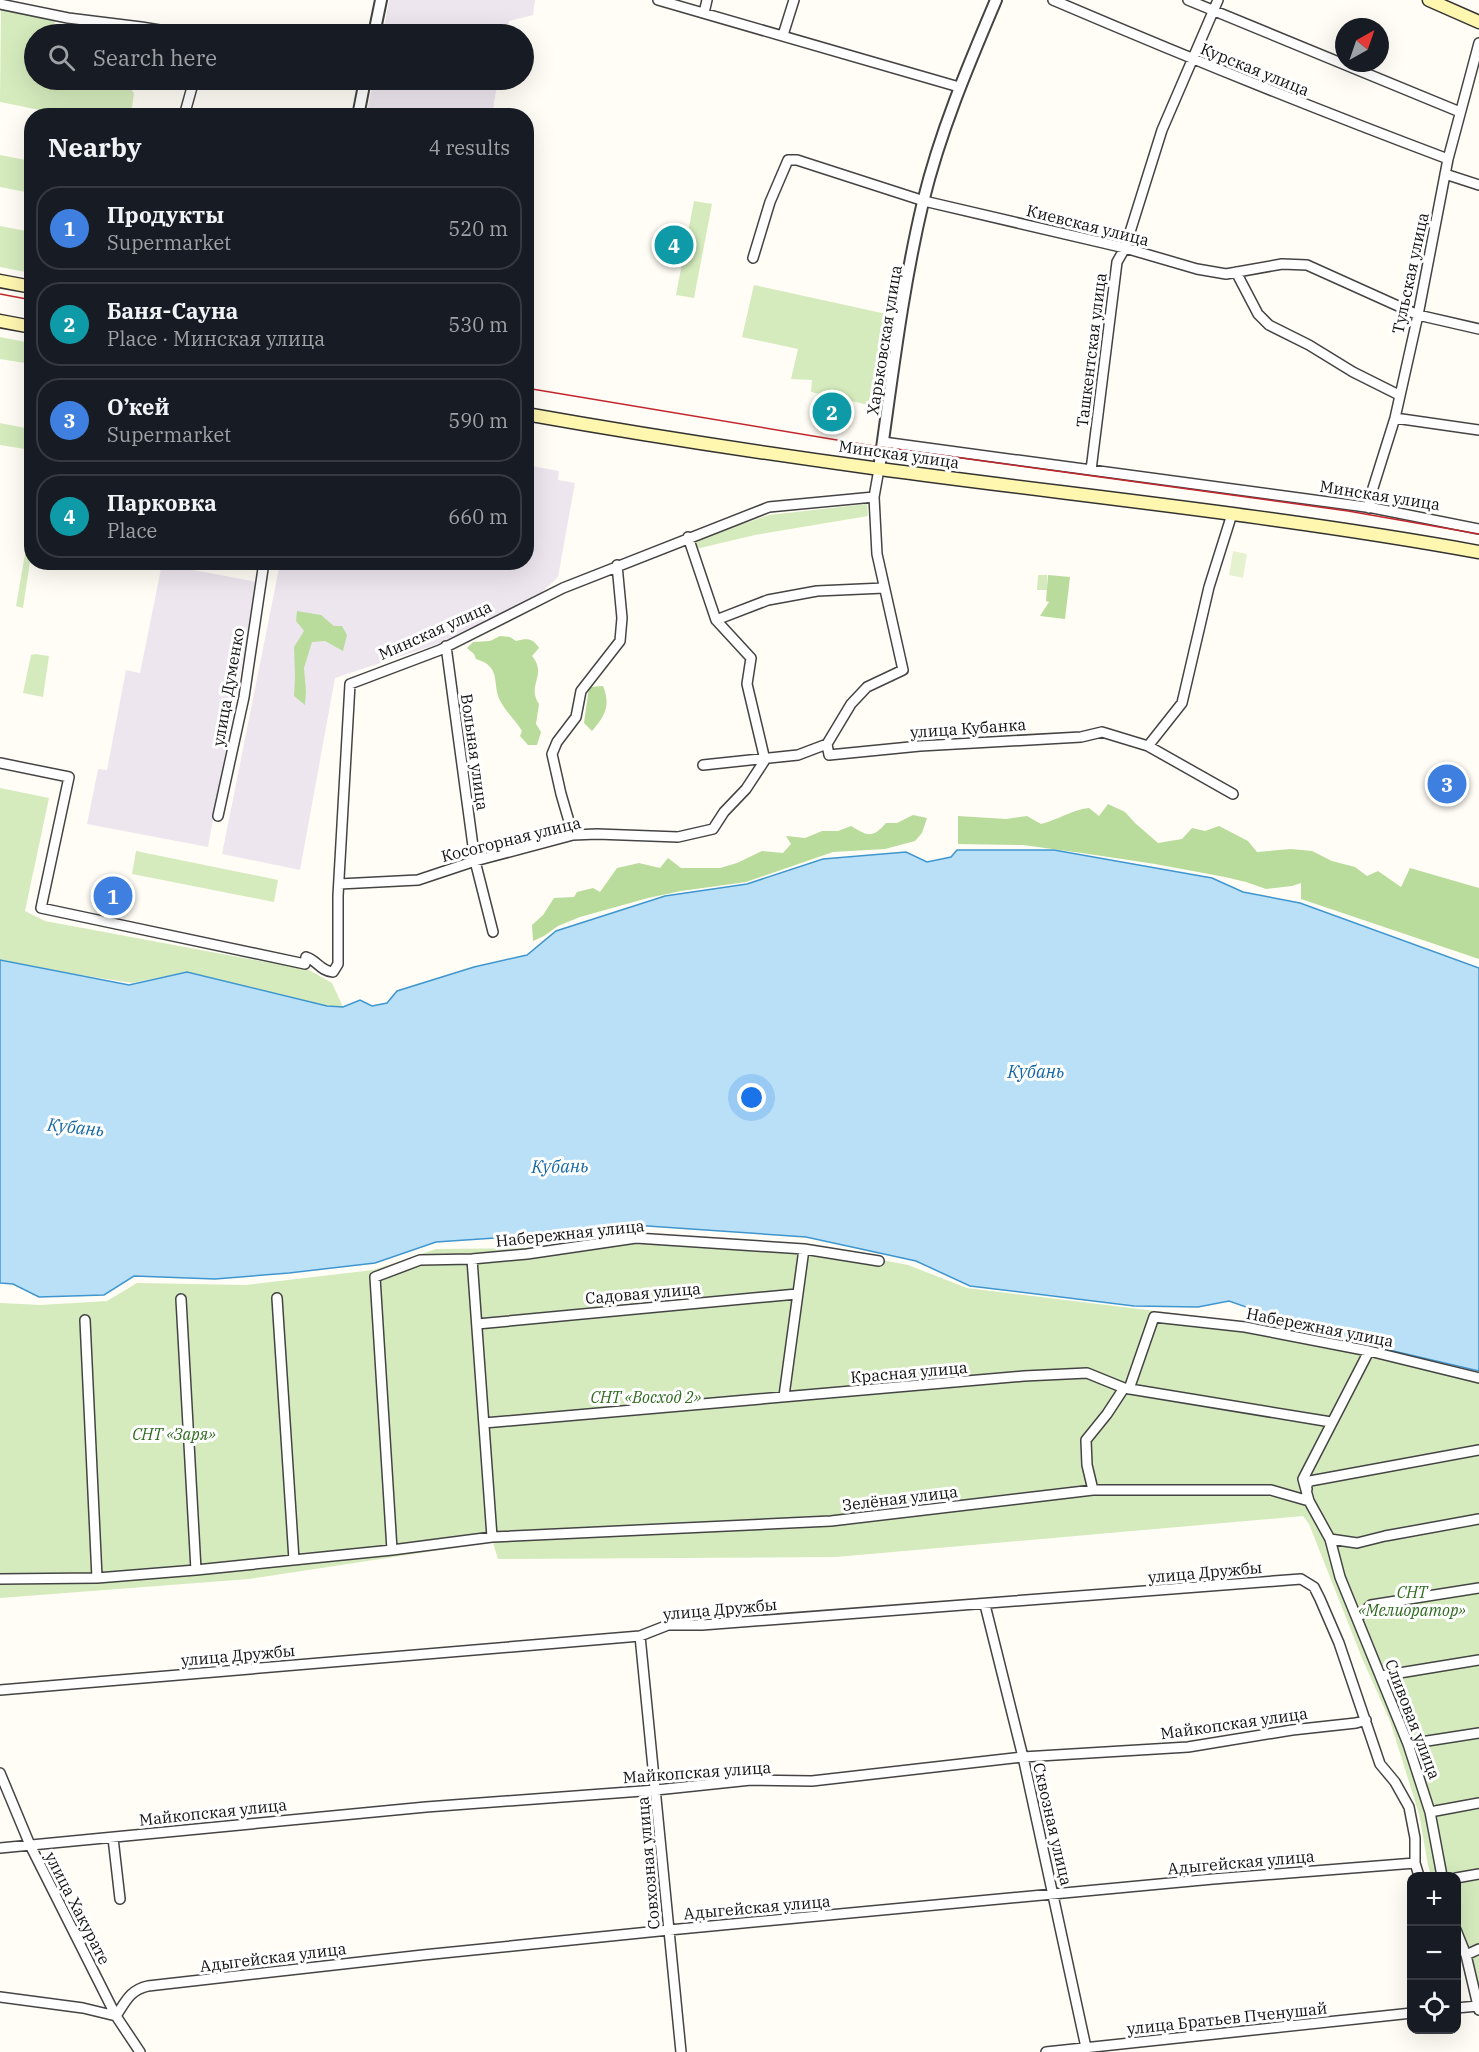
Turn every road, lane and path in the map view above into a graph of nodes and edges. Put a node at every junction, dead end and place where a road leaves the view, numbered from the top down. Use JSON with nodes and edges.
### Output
{"nodes":[{"id":1,"x":381,"y":0,"type":"edge"},
{"id":2,"x":661,"y":0,"type":"edge"},
{"id":3,"x":707,"y":0,"type":"edge"},
{"id":4,"x":794,"y":0,"type":"edge"},
{"id":5,"x":996,"y":0,"type":"edge"},
{"id":6,"x":1053,"y":0,"type":"edge"},
{"id":7,"x":1188,"y":0,"type":"edge"},
{"id":8,"x":1218,"y":0,"type":"edge"},
{"id":9,"x":1429,"y":0,"type":"edge"},
{"id":10,"x":0,"y":4,"type":"edge"},
{"id":11,"x":1214,"y":11,"type":"junction"},
{"id":12,"x":704,"y":13,"type":"junction"},
{"id":13,"x":1479,"y":22,"type":"edge"},
{"id":14,"x":117,"y":24,"type":"edge"},
{"id":15,"x":376,"y":24,"type":"edge"},
{"id":16,"x":783,"y":35,"type":"junction"},
{"id":17,"x":1479,"y":43,"type":"edge"},
{"id":18,"x":1192,"y":60,"type":"junction"},
{"id":19,"x":959,"y":87,"type":"junction"},
{"id":20,"x":191,"y":90,"type":"edge"},
{"id":21,"x":363,"y":90,"type":"edge"},
{"id":22,"x":186,"y":108,"type":"edge"},
{"id":23,"x":360,"y":108,"type":"edge"},
{"id":24,"x":1460,"y":112,"type":"junction"},
{"id":25,"x":1448,"y":159,"type":"junction"},
{"id":26,"x":1445,"y":174,"type":"junction"},
{"id":27,"x":1479,"y":185,"type":"edge"},
{"id":28,"x":924,"y":201,"type":"junction"},
{"id":29,"x":1125,"y":248,"type":"junction"},
{"id":30,"x":753,"y":258,"type":"dead end"},
{"id":31,"x":1236,"y":272,"type":"junction"},
{"id":32,"x":0,"y":281,"type":"edge"},
{"id":33,"x":24,"y":286,"type":"edge"},
{"id":34,"x":1418,"y":315,"type":"junction"},
{"id":35,"x":0,"y":321,"type":"edge"},
{"id":36,"x":24,"y":326,"type":"edge"},
{"id":37,"x":1479,"y":329,"type":"edge"},
{"id":38,"x":1399,"y":394,"type":"junction"},
{"id":39,"x":534,"y":415,"type":"edge"},
{"id":40,"x":1395,"y":418,"type":"junction"},
{"id":41,"x":1479,"y":430,"type":"edge"},
{"id":42,"x":883,"y":442,"type":"junction"},
{"id":43,"x":879,"y":468,"type":"junction"},
{"id":44,"x":1091,"y":470,"type":"junction"},
{"id":45,"x":874,"y":497,"type":"junction"},
{"id":46,"x":1369,"y":508,"type":"junction"},
{"id":47,"x":1232,"y":514,"type":"junction"},
{"id":48,"x":1479,"y":529,"type":"edge"},
{"id":49,"x":688,"y":537,"type":"junction"},
{"id":50,"x":1479,"y":552,"type":"edge"},
{"id":51,"x":616,"y":565,"type":"junction"},
{"id":52,"x":263,"y":570,"type":"edge"},
{"id":53,"x":884,"y":588,"type":"junction"},
{"id":54,"x":716,"y":620,"type":"junction"},
{"id":55,"x":446,"y":646,"type":"junction"},
{"id":56,"x":826,"y":744,"type":"junction"},
{"id":57,"x":1148,"y":746,"type":"junction"},
{"id":58,"x":765,"y":760,"type":"junction"},
{"id":59,"x":0,"y":763,"type":"edge"},
{"id":60,"x":703,"y":765,"type":"dead end"},
{"id":61,"x":1233,"y":794,"type":"dead end"},
{"id":62,"x":218,"y":816,"type":"dead end"},
{"id":63,"x":573,"y":835,"type":"junction"},
{"id":64,"x":475,"y":861,"type":"junction"},
{"id":65,"x":339,"y":884,"type":"junction"},
{"id":66,"x":493,"y":932,"type":"dead end"},
{"id":67,"x":804,"y":1249,"type":"junction"},
{"id":68,"x":472,"y":1259,"type":"junction"},
{"id":69,"x":879,"y":1261,"type":"dead end"},
{"id":70,"x":797,"y":1294,"type":"junction"},
{"id":71,"x":277,"y":1298,"type":"dead end"},
{"id":72,"x":181,"y":1299,"type":"dead end"},
{"id":73,"x":85,"y":1320,"type":"dead end"},
{"id":74,"x":477,"y":1324,"type":"junction"},
{"id":75,"x":1369,"y":1351,"type":"junction"},
{"id":76,"x":1479,"y":1378,"type":"edge"},
{"id":77,"x":1126,"y":1388,"type":"junction"},
{"id":78,"x":784,"y":1396,"type":"junction"},
{"id":79,"x":1331,"y":1422,"type":"junction"},
{"id":80,"x":484,"y":1423,"type":"junction"},
{"id":81,"x":1479,"y":1449,"type":"edge"},
{"id":82,"x":1093,"y":1490,"type":"junction"},
{"id":83,"x":1309,"y":1501,"type":"junction"},
{"id":84,"x":1479,"y":1519,"type":"edge"},
{"id":85,"x":492,"y":1537,"type":"junction"},
{"id":86,"x":1330,"y":1539,"type":"junction"},
{"id":87,"x":392,"y":1550,"type":"junction"},
{"id":88,"x":294,"y":1560,"type":"junction"},
{"id":89,"x":196,"y":1570,"type":"junction"},
{"id":90,"x":97,"y":1578,"type":"junction"},
{"id":91,"x":0,"y":1579,"type":"edge"},
{"id":92,"x":1479,"y":1588,"type":"edge"},
{"id":93,"x":985,"y":1605,"type":"junction"},
{"id":94,"x":1357,"y":1618,"type":"junction"},
{"id":95,"x":640,"y":1636,"type":"junction"},
{"id":96,"x":1479,"y":1660,"type":"edge"},
{"id":97,"x":1381,"y":1676,"type":"junction"},
{"id":98,"x":0,"y":1690,"type":"edge"},
{"id":99,"x":1366,"y":1719,"type":"junction"},
{"id":100,"x":1479,"y":1733,"type":"edge"},
{"id":101,"x":1408,"y":1744,"type":"junction"},
{"id":102,"x":1023,"y":1756,"type":"junction"},
{"id":103,"x":0,"y":1773,"type":"edge"},
{"id":104,"x":656,"y":1790,"type":"junction"},
{"id":105,"x":1479,"y":1803,"type":"edge"},
{"id":106,"x":1430,"y":1812,"type":"junction"},
{"id":107,"x":113,"y":1838,"type":"junction"},
{"id":108,"x":30,"y":1845,"type":"junction"},
{"id":109,"x":0,"y":1848,"type":"edge"},
{"id":110,"x":1415,"y":1863,"type":"junction"},
{"id":111,"x":1418,"y":1872,"type":"edge"},
{"id":112,"x":1441,"y":1872,"type":"edge"},
{"id":113,"x":1479,"y":1874,"type":"edge"},
{"id":114,"x":1461,"y":1877,"type":"edge"},
{"id":115,"x":1054,"y":1894,"type":"junction"},
{"id":116,"x":120,"y":1899,"type":"dead end"},
{"id":117,"x":669,"y":1930,"type":"junction"},
{"id":118,"x":1461,"y":1942,"type":"edge"},
{"id":119,"x":1479,"y":1948,"type":"edge"},
{"id":120,"x":1466,"y":1955,"type":"junction"},
{"id":121,"x":0,"y":1998,"type":"edge"},
{"id":122,"x":1461,"y":2008,"type":"edge"},
{"id":123,"x":1478,"y":2008,"type":"edge"},
{"id":124,"x":1407,"y":2014,"type":"edge"},
{"id":125,"x":116,"y":2016,"type":"junction"},
{"id":126,"x":1086,"y":2050,"type":"edge"},
{"id":127,"x":140,"y":2052,"type":"edge"},
{"id":128,"x":681,"y":2052,"type":"edge"},
{"id":129,"x":1046,"y":2052,"type":"edge"}],
"edges":[{"from":1,"to":15,"type":"street"},
{"from":2,"to":12,"type":"street"},
{"from":3,"to":12,"type":"street"},
{"from":4,"to":16,"type":"street"},
{"from":5,"to":19,"type":"street","name":"Харьковская улица"},
{"from":6,"to":18,"type":"street","name":"Курская улица"},
{"from":7,"to":11,"type":"street"},
{"from":8,"to":11,"type":"street","name":"Ташкентская улица"},
{"from":9,"to":13,"type":"main road"},
{"from":10,"to":14,"type":"street"},
{"from":11,"to":18,"type":"street","name":"Ташкентская улица"},
{"from":11,"to":24,"type":"street"},
{"from":12,"to":16,"type":"street"},
{"from":16,"to":19,"type":"street"},
{"from":17,"to":24,"type":"street","name":"Тульская улица"},
{"from":18,"to":25,"type":"street","name":"Курская улица"},
{"from":18,"to":29,"type":"street","name":"Ташкентская улица"},
{"from":19,"to":28,"type":"street","name":"Харьковская улица"},
{"from":20,"to":22,"type":"street"},
{"from":21,"to":23,"type":"street"},
{"from":24,"to":25,"type":"street","name":"Тульская улица"},
{"from":25,"to":26,"type":"street","name":"Тульская улица"},
{"from":26,"to":27,"type":"street"},
{"from":26,"to":34,"type":"street","name":"Тульская улица"},
{"from":28,"to":29,"type":"street","name":"Киевская улица"},
{"from":28,"to":30,"type":"street","name":"Киевская улица"},
{"from":28,"to":42,"type":"street","name":"Харьковская улица"},
{"from":29,"to":31,"type":"street","name":"Киевская улица"},
{"from":29,"to":44,"type":"street","name":"Ташкентская улица"},
{"from":31,"to":34,"type":"street","name":"Киевская улица"},
{"from":31,"to":38,"type":"street"},
{"from":32,"to":33,"type":"main road"},
{"from":34,"to":37,"type":"street","name":"Киевская улица"},
{"from":34,"to":38,"type":"street","name":"Тульская улица"},
{"from":35,"to":36,"type":"main road"},
{"from":38,"to":40,"type":"street","name":"Тульская улица"},
{"from":39,"to":43,"type":"main road","name":"Минская улица"},
{"from":40,"to":41,"type":"street"},
{"from":40,"to":46,"type":"street","name":"Тульская улица"},
{"from":42,"to":43,"type":"street","name":"Харьковская улица"},
{"from":42,"to":44,"type":"street","name":"Минская улица"},
{"from":43,"to":45,"type":"street","name":"Харьковская улица"},
{"from":43,"to":47,"type":"main road","name":"Минская улица"},
{"from":44,"to":46,"type":"street","name":"Минская улица"},
{"from":45,"to":49,"type":"street","name":"Минская улица"},
{"from":45,"to":53,"type":"street","name":"Харьковская улица"},
{"from":46,"to":48,"type":"street","name":"Минская улица"},
{"from":47,"to":50,"type":"main road","name":"Минская улица"},
{"from":47,"to":57,"type":"street"},
{"from":49,"to":51,"type":"street","name":"Минская улица"},
{"from":49,"to":54,"type":"street"},
{"from":51,"to":55,"type":"street","name":"Минская улица"},
{"from":51,"to":63,"type":"street"},
{"from":52,"to":62,"type":"street","name":"улица Думенко"},
{"from":53,"to":54,"type":"street"},
{"from":53,"to":56,"type":"street","name":"Харьковская улица"},
{"from":54,"to":58,"type":"street"},
{"from":55,"to":64,"type":"street","name":"Вольная улица"},
{"from":55,"to":65,"type":"street","name":"Минская улица"},
{"from":56,"to":57,"type":"street","name":"улица Кубанка"},
{"from":56,"to":58,"type":"street"},
{"from":57,"to":61,"type":"street","name":"улица Кубанка"},
{"from":58,"to":60,"type":"street"},
{"from":58,"to":63,"type":"street","name":"Косогорная улица"},
{"from":59,"to":65,"type":"street"},
{"from":63,"to":64,"type":"street","name":"Косогорная улица"},
{"from":64,"to":65,"type":"street","name":"Косогорная улица"},
{"from":64,"to":66,"type":"street","name":"Вольная улица"},
{"from":67,"to":68,"type":"street","name":"Набережная улица"},
{"from":67,"to":69,"type":"street","name":"Набережная улица"},
{"from":67,"to":70,"type":"street"},
{"from":68,"to":74,"type":"street"},
{"from":68,"to":87,"type":"street","name":"Набережная улица"},
{"from":70,"to":74,"type":"street","name":"Садовая улица"},
{"from":70,"to":78,"type":"street"},
{"from":71,"to":88,"type":"street"},
{"from":72,"to":89,"type":"street"},
{"from":73,"to":90,"type":"street"},
{"from":74,"to":80,"type":"street"},
{"from":75,"to":76,"type":"street","name":"Набережная улица"},
{"from":75,"to":77,"type":"street","name":"Набережная улица"},
{"from":75,"to":79,"type":"street"},
{"from":77,"to":78,"type":"street","name":"Красная улица"},
{"from":77,"to":79,"type":"street","name":"Красная улица"},
{"from":77,"to":82,"type":"street"},
{"from":78,"to":80,"type":"street","name":"Красная улица"},
{"from":79,"to":83,"type":"street"},
{"from":80,"to":85,"type":"street"},
{"from":81,"to":83,"type":"street"},
{"from":82,"to":83,"type":"street","name":"Зелёная улица"},
{"from":82,"to":85,"type":"street","name":"Зелёная улица"},
{"from":83,"to":86,"type":"street","name":"Сливовая улица"},
{"from":84,"to":86,"type":"street"},
{"from":85,"to":87,"type":"street","name":"Зелёная улица"},
{"from":86,"to":94,"type":"street","name":"Сливовая улица"},
{"from":87,"to":88,"type":"street","name":"Зелёная улица"},
{"from":88,"to":89,"type":"street","name":"Зелёная улица"},
{"from":89,"to":90,"type":"street","name":"Зелёная улица"},
{"from":90,"to":91,"type":"street","name":"Зелёная улица"},
{"from":92,"to":94,"type":"street"},
{"from":93,"to":95,"type":"street","name":"улица Дружбы"},
{"from":93,"to":99,"type":"street","name":"улица Дружбы"},
{"from":93,"to":102,"type":"street","name":"Сквозная улица"},
{"from":94,"to":97,"type":"street","name":"Сливовая улица"},
{"from":95,"to":98,"type":"street","name":"улица Дружбы"},
{"from":95,"to":104,"type":"street","name":"Совхозная улица"},
{"from":96,"to":97,"type":"street"},
{"from":97,"to":101,"type":"street","name":"Сливовая улица"},
{"from":99,"to":102,"type":"street","name":"Майкопская улица"},
{"from":99,"to":110,"type":"street"},
{"from":100,"to":101,"type":"street"},
{"from":101,"to":106,"type":"street","name":"Сливовая улица"},
{"from":102,"to":104,"type":"street","name":"Майкопская улица"},
{"from":102,"to":115,"type":"street","name":"Сквозная улица"},
{"from":103,"to":108,"type":"street","name":"улица Хакурате"},
{"from":104,"to":107,"type":"street","name":"Майкопская улица"},
{"from":104,"to":117,"type":"street","name":"Совхозная улица"},
{"from":105,"to":106,"type":"street"},
{"from":106,"to":112,"type":"street","name":"Сливовая улица"},
{"from":107,"to":108,"type":"street","name":"Майкопская улица"},
{"from":107,"to":116,"type":"street"},
{"from":108,"to":109,"type":"street","name":"Майкопская улица"},
{"from":108,"to":125,"type":"street","name":"улица Хакурате"},
{"from":110,"to":111,"type":"street"},
{"from":110,"to":115,"type":"street","name":"Адыгейская улица"},
{"from":113,"to":114,"type":"street"},
{"from":115,"to":117,"type":"street","name":"Адыгейская улица"},
{"from":115,"to":126,"type":"street","name":"Сквозная улица"},
{"from":117,"to":125,"type":"street","name":"Адыгейская улица"},
{"from":117,"to":128,"type":"street","name":"Совхозная улица"},
{"from":118,"to":120,"type":"street"},
{"from":119,"to":120,"type":"street"},
{"from":120,"to":123,"type":"street"},
{"from":121,"to":125,"type":"street"},
{"from":122,"to":123,"type":"street"},
{"from":124,"to":126,"type":"street","name":"улица Братьев Пченушай"},
{"from":125,"to":127,"type":"street","name":"улица Хакурате"},
{"from":126,"to":129,"type":"street","name":"улица Братьев Пченушай"}]}
